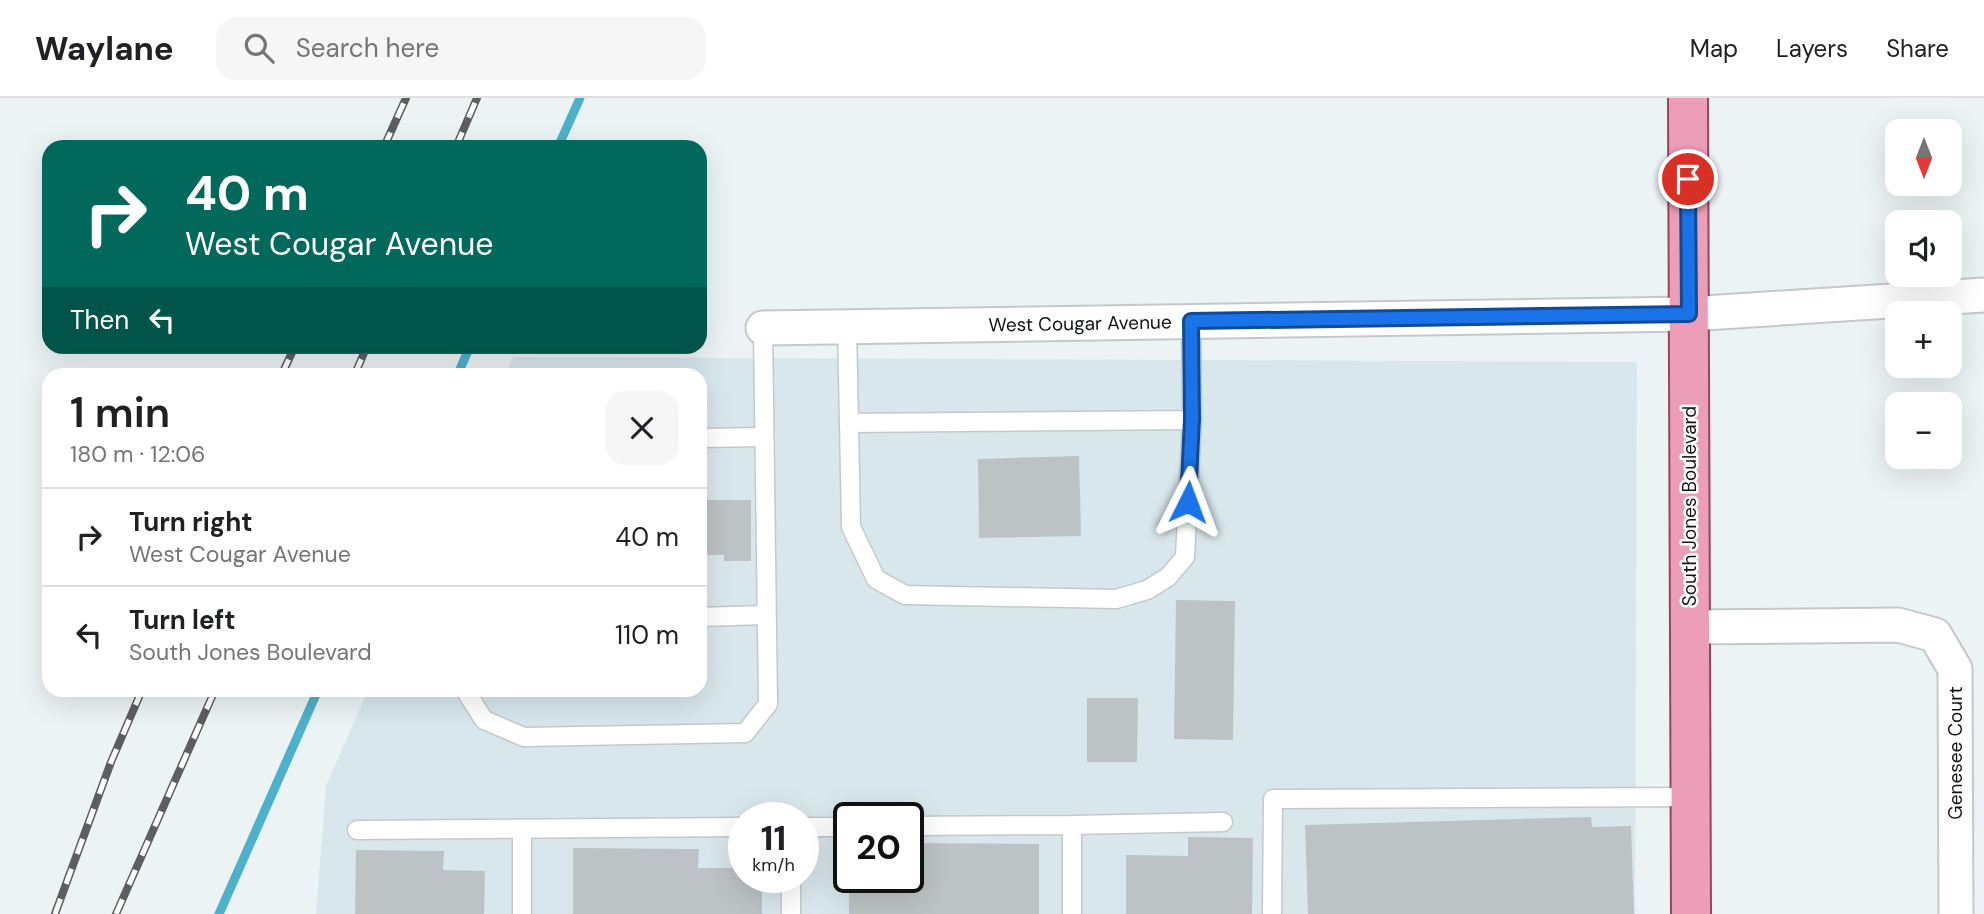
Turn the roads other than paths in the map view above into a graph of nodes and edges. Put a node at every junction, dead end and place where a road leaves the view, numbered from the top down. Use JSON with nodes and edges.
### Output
{"nodes":[{"id":1,"x":1688,"y":98,"type":"edge"},
{"id":2,"x":1984,"y":295,"type":"edge"},
{"id":3,"x":1689,"y":314,"type":"junction"},
{"id":4,"x":1191,"y":321,"type":"junction"},
{"id":5,"x":847,"y":326,"type":"junction"},
{"id":6,"x":763,"y":328,"type":"joint"},
{"id":7,"x":1192,"y":419,"type":"junction"},
{"id":8,"x":849,"y":423,"type":"junction"},
{"id":9,"x":764,"y":436,"type":"junction"},
{"id":10,"x":707,"y":438,"type":"edge"},
{"id":11,"x":766,"y":615,"type":"junction"},
{"id":12,"x":707,"y":617,"type":"edge"},
{"id":13,"x":1690,"y":627,"type":"junction"},
{"id":14,"x":469,"y":697,"type":"edge"},
{"id":15,"x":1691,"y":797,"type":"junction"},
{"id":16,"x":1223,"y":821,"type":"dead end"},
{"id":17,"x":1072,"y":825,"type":"junction"},
{"id":18,"x":924,"y":826,"type":"edge"},
{"id":19,"x":728,"y":827,"type":"edge"},
{"id":20,"x":522,"y":829,"type":"junction"},
{"id":21,"x":357,"y":830,"type":"dead end"},
{"id":22,"x":791,"y":893,"type":"edge"},
{"id":23,"x":522,"y":914,"type":"edge"},
{"id":24,"x":791,"y":914,"type":"edge"},
{"id":25,"x":1072,"y":914,"type":"edge"},
{"id":26,"x":1272,"y":914,"type":"edge"},
{"id":27,"x":1691,"y":914,"type":"edge"},
{"id":28,"x":1956,"y":914,"type":"edge"}],
"edges":[{"from":1,"to":3,"type":"main road","name":"South Jones Boulevard"},
{"from":2,"to":3,"type":"street","name":"West Cougar Avenue"},
{"from":3,"to":4,"type":"street","name":"West Cougar Avenue"},
{"from":3,"to":13,"type":"main road","name":"South Jones Boulevard"},
{"from":4,"to":5,"type":"street","name":"West Cougar Avenue"},
{"from":4,"to":7,"type":"lane"},
{"from":5,"to":6,"type":"street","name":"West Cougar Avenue"},
{"from":5,"to":8,"type":"lane"},
{"from":6,"to":9,"type":"lane"},
{"from":7,"to":8,"type":"lane"},
{"from":7,"to":8,"type":"lane"},
{"from":9,"to":10,"type":"lane"},
{"from":9,"to":11,"type":"lane"},
{"from":11,"to":12,"type":"lane"},
{"from":11,"to":14,"type":"lane"},
{"from":13,"to":15,"type":"main road","name":"South Jones Boulevard"},
{"from":13,"to":28,"type":"street","name":"Genesee Court"},
{"from":15,"to":26,"type":"lane"},
{"from":15,"to":27,"type":"main road","name":"South Jones Boulevard"},
{"from":16,"to":17,"type":"lane"},
{"from":17,"to":18,"type":"lane"},
{"from":17,"to":25,"type":"lane"},
{"from":19,"to":20,"type":"lane"},
{"from":20,"to":21,"type":"lane"},
{"from":20,"to":23,"type":"lane"},
{"from":22,"to":24,"type":"lane"}]}
